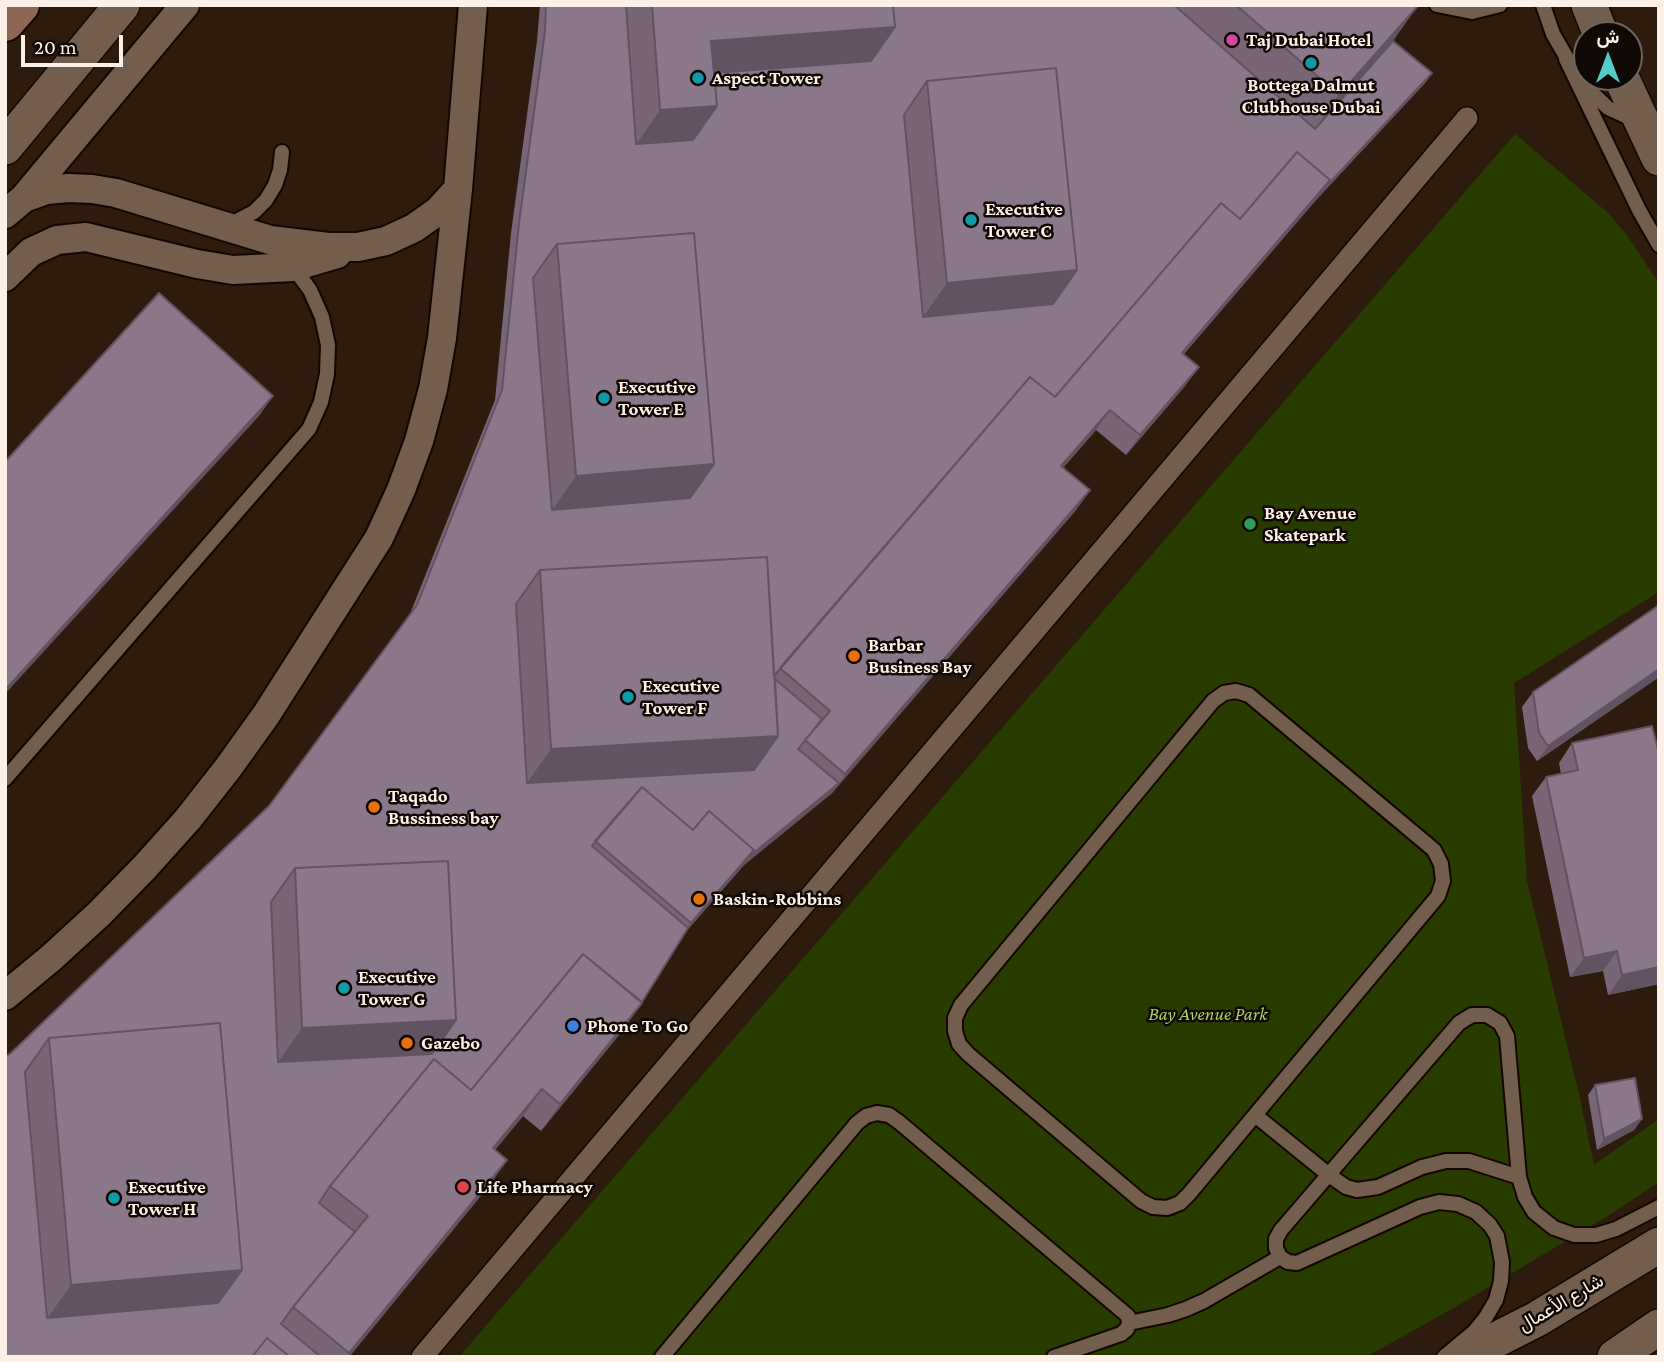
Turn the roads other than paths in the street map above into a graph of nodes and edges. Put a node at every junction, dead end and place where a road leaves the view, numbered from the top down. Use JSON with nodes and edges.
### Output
{"nodes":[{"id":1,"x":20,"y":5,"type":"edge"},
{"id":2,"x":122,"y":5,"type":"edge"},
{"id":3,"x":185,"y":5,"type":"edge"},
{"id":4,"x":473,"y":5,"type":"edge"},
{"id":5,"x":1500,"y":5,"type":"edge"},
{"id":6,"x":1543,"y":5,"type":"edge"},
{"id":7,"x":1443,"y":6,"type":"edge"},
{"id":8,"x":5,"y":22,"type":"edge"},
{"id":9,"x":1566,"y":60,"type":"junction"},
{"id":10,"x":1627,"y":91,"type":"edge"},
{"id":11,"x":1467,"y":118,"type":"dead end"},
{"id":12,"x":1643,"y":125,"type":"junction"},
{"id":13,"x":5,"y":147,"type":"edge"},
{"id":14,"x":282,"y":152,"type":"dead end"},
{"id":15,"x":1659,"y":158,"type":"edge"},
{"id":16,"x":458,"y":189,"type":"junction"},
{"id":17,"x":15,"y":206,"type":"edge"},
{"id":18,"x":224,"y":227,"type":"junction"},
{"id":19,"x":1659,"y":245,"type":"edge"},
{"id":20,"x":358,"y":247,"type":"junction"},
{"id":21,"x":293,"y":267,"type":"junction"},
{"id":22,"x":5,"y":277,"type":"edge"},
{"id":23,"x":5,"y":779,"type":"edge"},
{"id":24,"x":5,"y":996,"type":"edge"},
{"id":25,"x":1255,"y":1115,"type":"junction"},
{"id":26,"x":1329,"y":1175,"type":"junction"},
{"id":27,"x":1519,"y":1177,"type":"junction"},
{"id":28,"x":1659,"y":1207,"type":"edge"},
{"id":29,"x":1659,"y":1245,"type":"edge"},
{"id":30,"x":1280,"y":1257,"type":"junction"},
{"id":31,"x":1129,"y":1323,"type":"junction"},
{"id":32,"x":1659,"y":1327,"type":"edge"},
{"id":33,"x":422,"y":1357,"type":"edge"},
{"id":34,"x":662,"y":1357,"type":"edge"},
{"id":35,"x":1054,"y":1357,"type":"edge"},
{"id":36,"x":1444,"y":1357,"type":"edge"},
{"id":37,"x":1462,"y":1357,"type":"edge"},
{"id":38,"x":1615,"y":1357,"type":"edge"}],
"edges":[{"from":1,"to":8,"type":"main road"},
{"from":2,"to":13,"type":"street"},
{"from":3,"to":17,"type":"street"},
{"from":4,"to":16,"type":"street"},
{"from":5,"to":7,"type":"lane"},
{"from":6,"to":9,"type":"lane"},
{"from":9,"to":12,"type":"lane"},
{"from":9,"to":19,"type":"lane"},
{"from":10,"to":12,"type":"street"},
{"from":11,"to":33,"type":"street"},
{"from":12,"to":15,"type":"street"},
{"from":14,"to":18,"type":"lane"},
{"from":16,"to":20,"type":"street"},
{"from":16,"to":24,"type":"street"},
{"from":17,"to":18,"type":"street"},
{"from":18,"to":20,"type":"street"},
{"from":20,"to":21,"type":"street"},
{"from":21,"to":22,"type":"street"},
{"from":21,"to":23,"type":"lane"},
{"from":25,"to":25,"type":"lane"},
{"from":25,"to":26,"type":"lane"},
{"from":26,"to":27,"type":"lane"},
{"from":26,"to":27,"type":"lane"},
{"from":26,"to":30,"type":"lane"},
{"from":27,"to":28,"type":"lane"},
{"from":29,"to":37,"type":"street","name":"شارع الأعمال"},
{"from":30,"to":31,"type":"lane"},
{"from":30,"to":36,"type":"lane"},
{"from":31,"to":34,"type":"lane"},
{"from":31,"to":35,"type":"lane"},
{"from":32,"to":38,"type":"street"}]}
